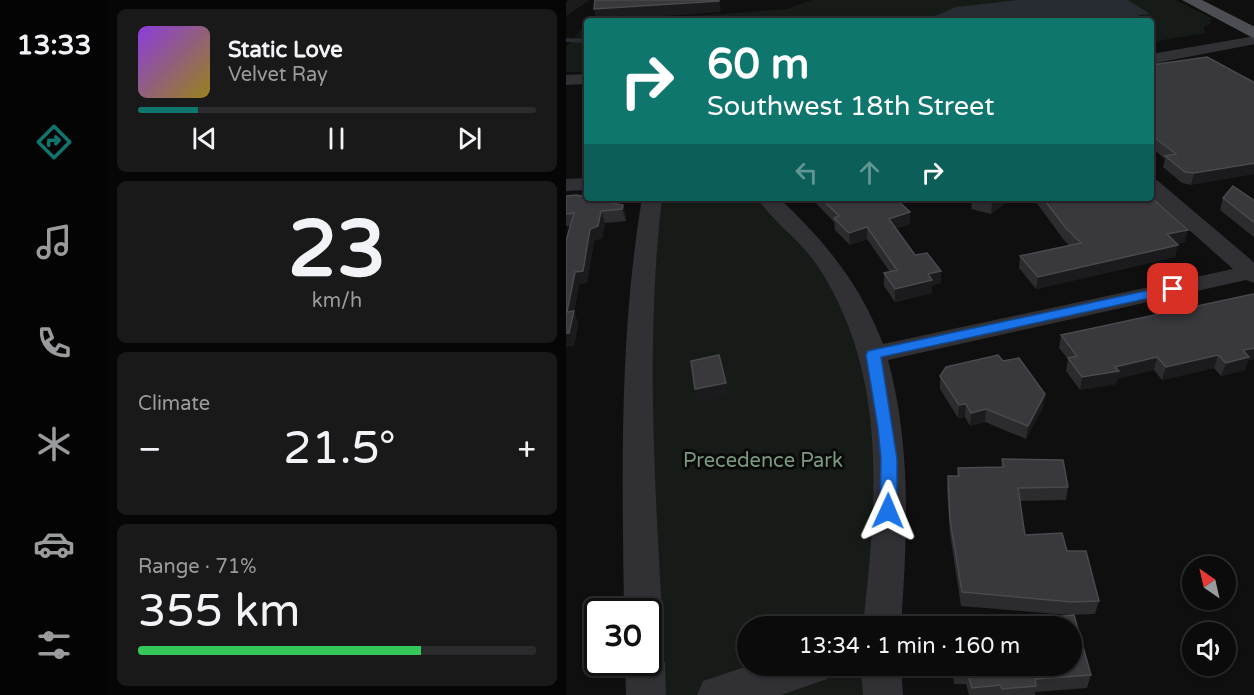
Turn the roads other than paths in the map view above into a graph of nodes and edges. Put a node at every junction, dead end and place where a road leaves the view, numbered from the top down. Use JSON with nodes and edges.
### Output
{"nodes":[{"id":1,"x":1190,"y":0,"type":"edge"},
{"id":2,"x":1220,"y":0,"type":"edge"},
{"id":3,"x":1254,"y":31,"type":"edge"},
{"id":4,"x":1154,"y":48,"type":"edge"},
{"id":5,"x":1154,"y":58,"type":"edge"},
{"id":6,"x":584,"y":79,"type":"edge"},
{"id":7,"x":566,"y":80,"type":"edge"},
{"id":8,"x":566,"y":90,"type":"edge"},
{"id":9,"x":584,"y":90,"type":"edge"},
{"id":10,"x":584,"y":184,"type":"edge"},
{"id":11,"x":566,"y":185,"type":"edge"},
{"id":12,"x":1154,"y":188,"type":"edge"},
{"id":13,"x":652,"y":201,"type":"edge"},
{"id":14,"x":770,"y":201,"type":"edge"},
{"id":15,"x":1253,"y":273,"type":"edge"},
{"id":16,"x":873,"y":355,"type":"junction"},
{"id":17,"x":643,"y":598,"type":"edge"},
{"id":18,"x":882,"y":616,"type":"edge"},
{"id":19,"x":645,"y":676,"type":"edge"},
{"id":20,"x":780,"y":676,"type":"edge"},
{"id":21,"x":882,"y":676,"type":"edge"},
{"id":22,"x":646,"y":695,"type":"edge"},
{"id":23,"x":716,"y":695,"type":"edge"},
{"id":24,"x":883,"y":695,"type":"edge"}],
"edges":[{"from":1,"to":3,"type":"main road"},
{"from":2,"to":3,"type":"main road"},
{"from":3,"to":4,"type":"street"},
{"from":3,"to":5,"type":"street"},
{"from":6,"to":7,"type":"street"},
{"from":8,"to":9,"type":"street"},
{"from":10,"to":11,"type":"street"},
{"from":12,"to":15,"type":"street"},
{"from":13,"to":17,"type":"street"},
{"from":14,"to":16,"type":"street"},
{"from":15,"to":16,"type":"street"},
{"from":16,"to":18,"type":"street"},
{"from":19,"to":22,"type":"street"},
{"from":20,"to":23,"type":"street"},
{"from":21,"to":24,"type":"street"}]}
